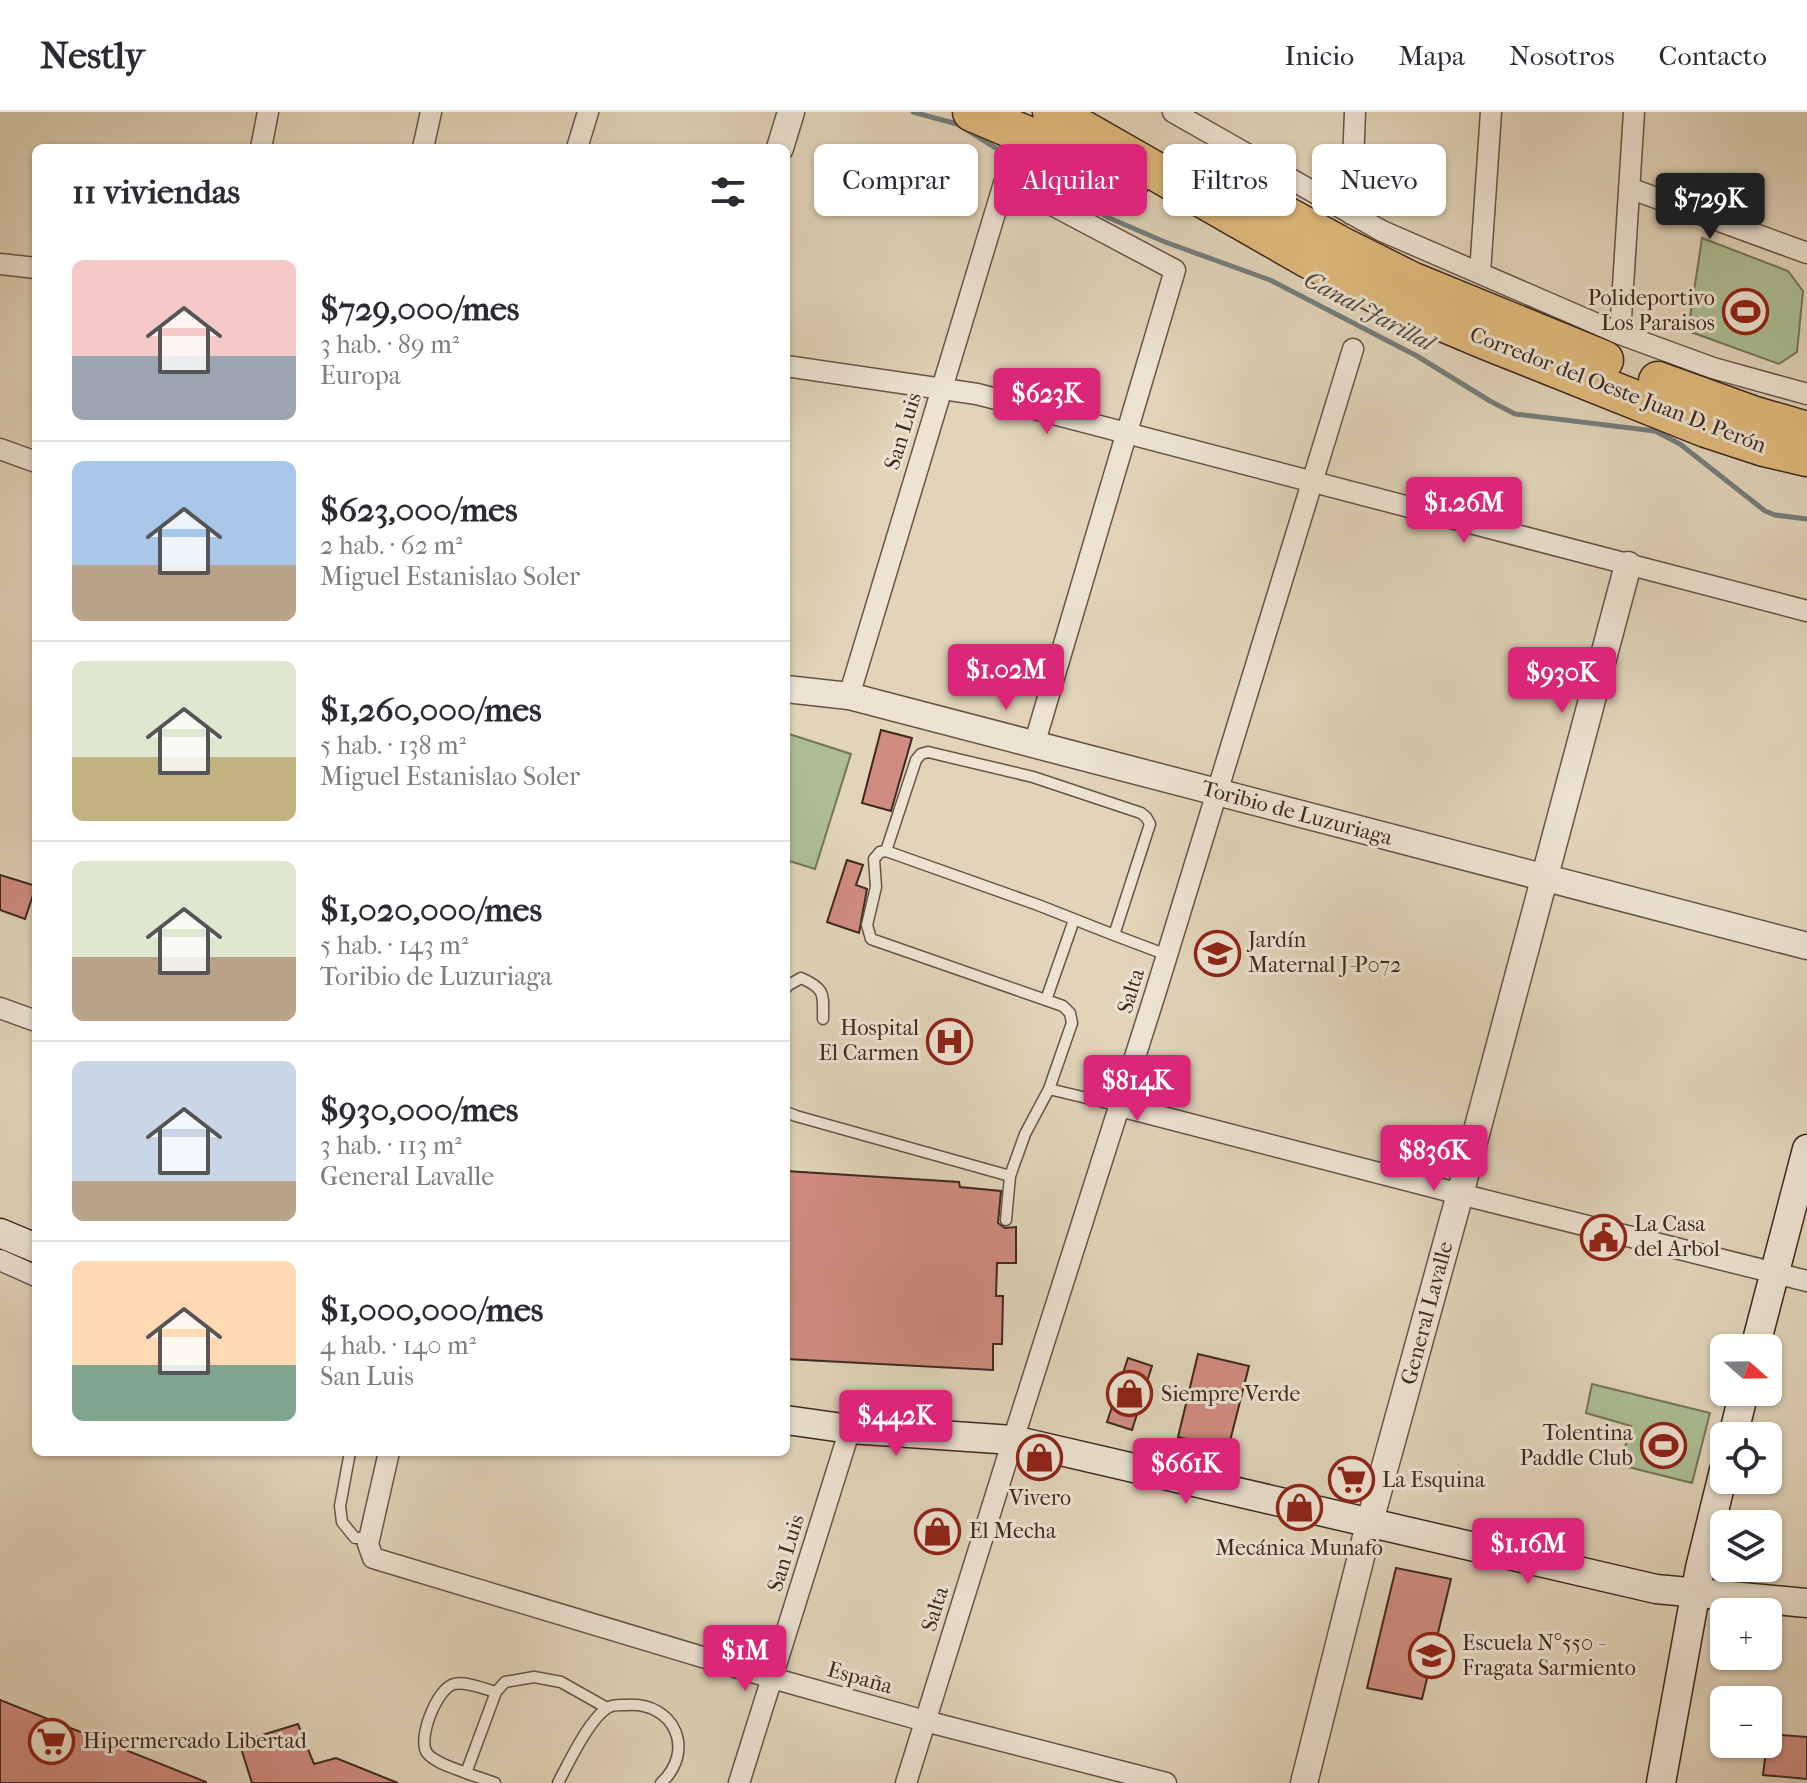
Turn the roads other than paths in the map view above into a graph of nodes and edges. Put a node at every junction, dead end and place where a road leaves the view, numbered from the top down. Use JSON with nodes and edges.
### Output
{"nodes":[{"id":1,"x":268,"y":112,"type":"edge"},
{"id":2,"x":431,"y":112,"type":"edge"},
{"id":3,"x":588,"y":112,"type":"edge"},
{"id":4,"x":791,"y":112,"type":"edge"},
{"id":5,"x":972,"y":112,"type":"edge"},
{"id":6,"x":1052,"y":112,"type":"edge"},
{"id":7,"x":1104,"y":112,"type":"edge"},
{"id":8,"x":1173,"y":112,"type":"edge"},
{"id":9,"x":1355,"y":112,"type":"edge"},
{"id":10,"x":1491,"y":112,"type":"edge"},
{"id":11,"x":1634,"y":112,"type":"edge"},
{"id":12,"x":1197,"y":119,"type":"edge"},
{"id":13,"x":262,"y":144,"type":"edge"},
{"id":14,"x":424,"y":144,"type":"edge"},
{"id":15,"x":578,"y":144,"type":"edge"},
{"id":16,"x":781,"y":144,"type":"edge"},
{"id":17,"x":1354,"y":144,"type":"edge"},
{"id":18,"x":1629,"y":188,"type":"junction"},
{"id":19,"x":1312,"y":190,"type":"edge"},
{"id":20,"x":1355,"y":216,"type":"edge"},
{"id":21,"x":1807,"y":253,"type":"edge"},
{"id":22,"x":1307,"y":258,"type":"junction"},
{"id":23,"x":0,"y":264,"type":"edge"},
{"id":24,"x":32,"y":268,"type":"edge"},
{"id":25,"x":1480,"y":273,"type":"junction"},
{"id":26,"x":1620,"y":334,"type":"junction"},
{"id":27,"x":1353,"y":349,"type":"dead end"},
{"id":28,"x":790,"y":367,"type":"edge"},
{"id":29,"x":941,"y":388,"type":"junction"},
{"id":30,"x":1807,"y":394,"type":"edge"},
{"id":31,"x":1807,"y":431,"type":"edge"},
{"id":32,"x":1126,"y":435,"type":"junction"},
{"id":33,"x":0,"y":449,"type":"edge"},
{"id":34,"x":1807,"y":457,"type":"edge"},
{"id":35,"x":32,"y":461,"type":"edge"},
{"id":36,"x":1312,"y":482,"type":"junction"},
{"id":37,"x":1628,"y":565,"type":"junction"},
{"id":38,"x":1807,"y":611,"type":"edge"},
{"id":39,"x":790,"y":689,"type":"edge"},
{"id":40,"x":849,"y":696,"type":"junction"},
{"id":41,"x":1034,"y":745,"type":"junction"},
{"id":42,"x":1217,"y":792,"type":"junction"},
{"id":43,"x":886,"y":851,"type":"junction"},
{"id":44,"x":1545,"y":877,"type":"junction"},
{"id":45,"x":1074,"y":920,"type":"junction"},
{"id":46,"x":1114,"y":935,"type":"junction"},
{"id":47,"x":1807,"y":946,"type":"edge"},
{"id":48,"x":1167,"y":955,"type":"junction"},
{"id":49,"x":790,"y":984,"type":"edge"},
{"id":50,"x":1046,"y":1000,"type":"junction"},
{"id":51,"x":0,"y":1008,"type":"edge"},
{"id":52,"x":823,"y":1019,"type":"dead end"},
{"id":53,"x":32,"y":1020,"type":"edge"},
{"id":54,"x":1049,"y":1089,"type":"junction"},
{"id":55,"x":1120,"y":1106,"type":"junction"},
{"id":56,"x":790,"y":1114,"type":"edge"},
{"id":57,"x":1807,"y":1149,"type":"edge"},
{"id":58,"x":1010,"y":1176,"type":"junction"},
{"id":59,"x":1460,"y":1194,"type":"junction"},
{"id":60,"x":1006,"y":1220,"type":"dead end"},
{"id":61,"x":0,"y":1233,"type":"edge"},
{"id":62,"x":32,"y":1246,"type":"edge"},
{"id":63,"x":0,"y":1260,"type":"edge"},
{"id":64,"x":1775,"y":1272,"type":"junction"},
{"id":65,"x":32,"y":1274,"type":"edge"},
{"id":66,"x":1807,"y":1281,"type":"edge"},
{"id":67,"x":1759,"y":1334,"type":"edge"},
{"id":68,"x":790,"y":1421,"type":"edge"},
{"id":69,"x":850,"y":1429,"type":"junction"},
{"id":70,"x":1013,"y":1440,"type":"junction"},
{"id":71,"x":349,"y":1456,"type":"edge"},
{"id":72,"x":388,"y":1456,"type":"edge"},
{"id":73,"x":1718,"y":1494,"type":"edge"},
{"id":74,"x":1370,"y":1521,"type":"junction"},
{"id":75,"x":369,"y":1541,"type":"junction"},
{"id":76,"x":1695,"y":1593,"type":"junction"},
{"id":77,"x":1807,"y":1603,"type":"edge"},
{"id":78,"x":772,"y":1678,"type":"junction"},
{"id":79,"x":496,"y":1692,"type":"junction"},
{"id":80,"x":607,"y":1708,"type":"junction"},
{"id":81,"x":925,"y":1721,"type":"junction"},
{"id":82,"x":466,"y":1773,"type":"junction"},
{"id":83,"x":495,"y":1783,"type":"edge"},
{"id":84,"x":558,"y":1783,"type":"edge"},
{"id":85,"x":661,"y":1783,"type":"edge"},
{"id":86,"x":739,"y":1783,"type":"edge"},
{"id":87,"x":906,"y":1783,"type":"edge"},
{"id":88,"x":1166,"y":1783,"type":"edge"},
{"id":89,"x":1304,"y":1783,"type":"edge"},
{"id":90,"x":1661,"y":1783,"type":"edge"}],
"edges":[{"from":1,"to":13,"type":"street"},
{"from":2,"to":14,"type":"street"},
{"from":3,"to":15,"type":"street"},
{"from":4,"to":16,"type":"street"},
{"from":5,"to":22,"type":"highway"},
{"from":6,"to":22,"type":"highway","name":"Corredor del Oeste Juan D. Perón"},
{"from":7,"to":31,"type":"highway","name":"Corredor del Oeste Juan D. Perón"},
{"from":8,"to":12,"type":"street"},
{"from":9,"to":17,"type":"street"},
{"from":10,"to":25,"type":"street"},
{"from":11,"to":18,"type":"street"},
{"from":12,"to":19,"type":"street"},
{"from":18,"to":21,"type":"street"},
{"from":18,"to":26,"type":"street"},
{"from":20,"to":25,"type":"street"},
{"from":22,"to":34,"type":"highway","name":"Corredor del Oeste Juan D. Perón"},
{"from":23,"to":24,"type":"street"},
{"from":25,"to":26,"type":"street"},
{"from":26,"to":30,"type":"street"},
{"from":27,"to":36,"type":"street","name":"Salta"},
{"from":28,"to":29,"type":"street"},
{"from":29,"to":32,"type":"street"},
{"from":29,"to":32,"type":"street","name":"San Luis"},
{"from":29,"to":40,"type":"street","name":"San Luis"},
{"from":32,"to":36,"type":"street"},
{"from":32,"to":41,"type":"street"},
{"from":33,"to":35,"type":"street"},
{"from":36,"to":37,"type":"street"},
{"from":36,"to":42,"type":"street","name":"Salta"},
{"from":37,"to":38,"type":"street"},
{"from":37,"to":44,"type":"street","name":"General Lavalle"},
{"from":39,"to":40,"type":"street","name":"Toribio de Luzuriaga"},
{"from":40,"to":41,"type":"street","name":"Toribio de Luzuriaga"},
{"from":41,"to":42,"type":"street","name":"Toribio de Luzuriaga"},
{"from":42,"to":44,"type":"street","name":"Toribio de Luzuriaga"},
{"from":42,"to":48,"type":"street","name":"Salta"},
{"from":43,"to":45,"type":"lane"},
{"from":43,"to":46,"type":"lane"},
{"from":43,"to":50,"type":"lane"},
{"from":44,"to":47,"type":"street","name":"Toribio de Luzuriaga"},
{"from":44,"to":59,"type":"street","name":"General Lavalle"},
{"from":45,"to":46,"type":"lane"},
{"from":45,"to":50,"type":"lane"},
{"from":46,"to":48,"type":"lane"},
{"from":48,"to":55,"type":"street","name":"Salta"},
{"from":49,"to":52,"type":"lane"},
{"from":50,"to":54,"type":"lane"},
{"from":51,"to":53,"type":"street"},
{"from":54,"to":55,"type":"lane"},
{"from":54,"to":58,"type":"lane"},
{"from":55,"to":59,"type":"street"},
{"from":55,"to":70,"type":"street","name":"Salta"},
{"from":56,"to":58,"type":"lane"},
{"from":57,"to":64,"type":"main road"},
{"from":58,"to":60,"type":"lane"},
{"from":59,"to":64,"type":"street"},
{"from":59,"to":74,"type":"street","name":"General Lavalle"},
{"from":61,"to":62,"type":"main road"},
{"from":63,"to":65,"type":"street"},
{"from":64,"to":66,"type":"street"},
{"from":64,"to":67,"type":"main road"},
{"from":68,"to":69,"type":"main road"},
{"from":69,"to":70,"type":"main road"},
{"from":69,"to":78,"type":"street","name":"San Luis"},
{"from":70,"to":74,"type":"main road"},
{"from":70,"to":81,"type":"street","name":"Salta"},
{"from":71,"to":75,"type":"lane"},
{"from":72,"to":75,"type":"street"},
{"from":73,"to":76,"type":"main road"},
{"from":74,"to":76,"type":"main road"},
{"from":74,"to":89,"type":"street","name":"General Lavalle"},
{"from":75,"to":78,"type":"street","name":"España"},
{"from":76,"to":77,"type":"main road"},
{"from":76,"to":90,"type":"main road"},
{"from":78,"to":81,"type":"street","name":"España"},
{"from":78,"to":86,"type":"street","name":"San Luis"},
{"from":79,"to":80,"type":"lane"},
{"from":79,"to":82,"type":"lane"},
{"from":79,"to":82,"type":"lane"},
{"from":80,"to":84,"type":"lane"},
{"from":80,"to":85,"type":"lane"},
{"from":81,"to":87,"type":"street","name":"Salta"},
{"from":81,"to":88,"type":"street","name":"España"},
{"from":82,"to":83,"type":"lane"}]}
